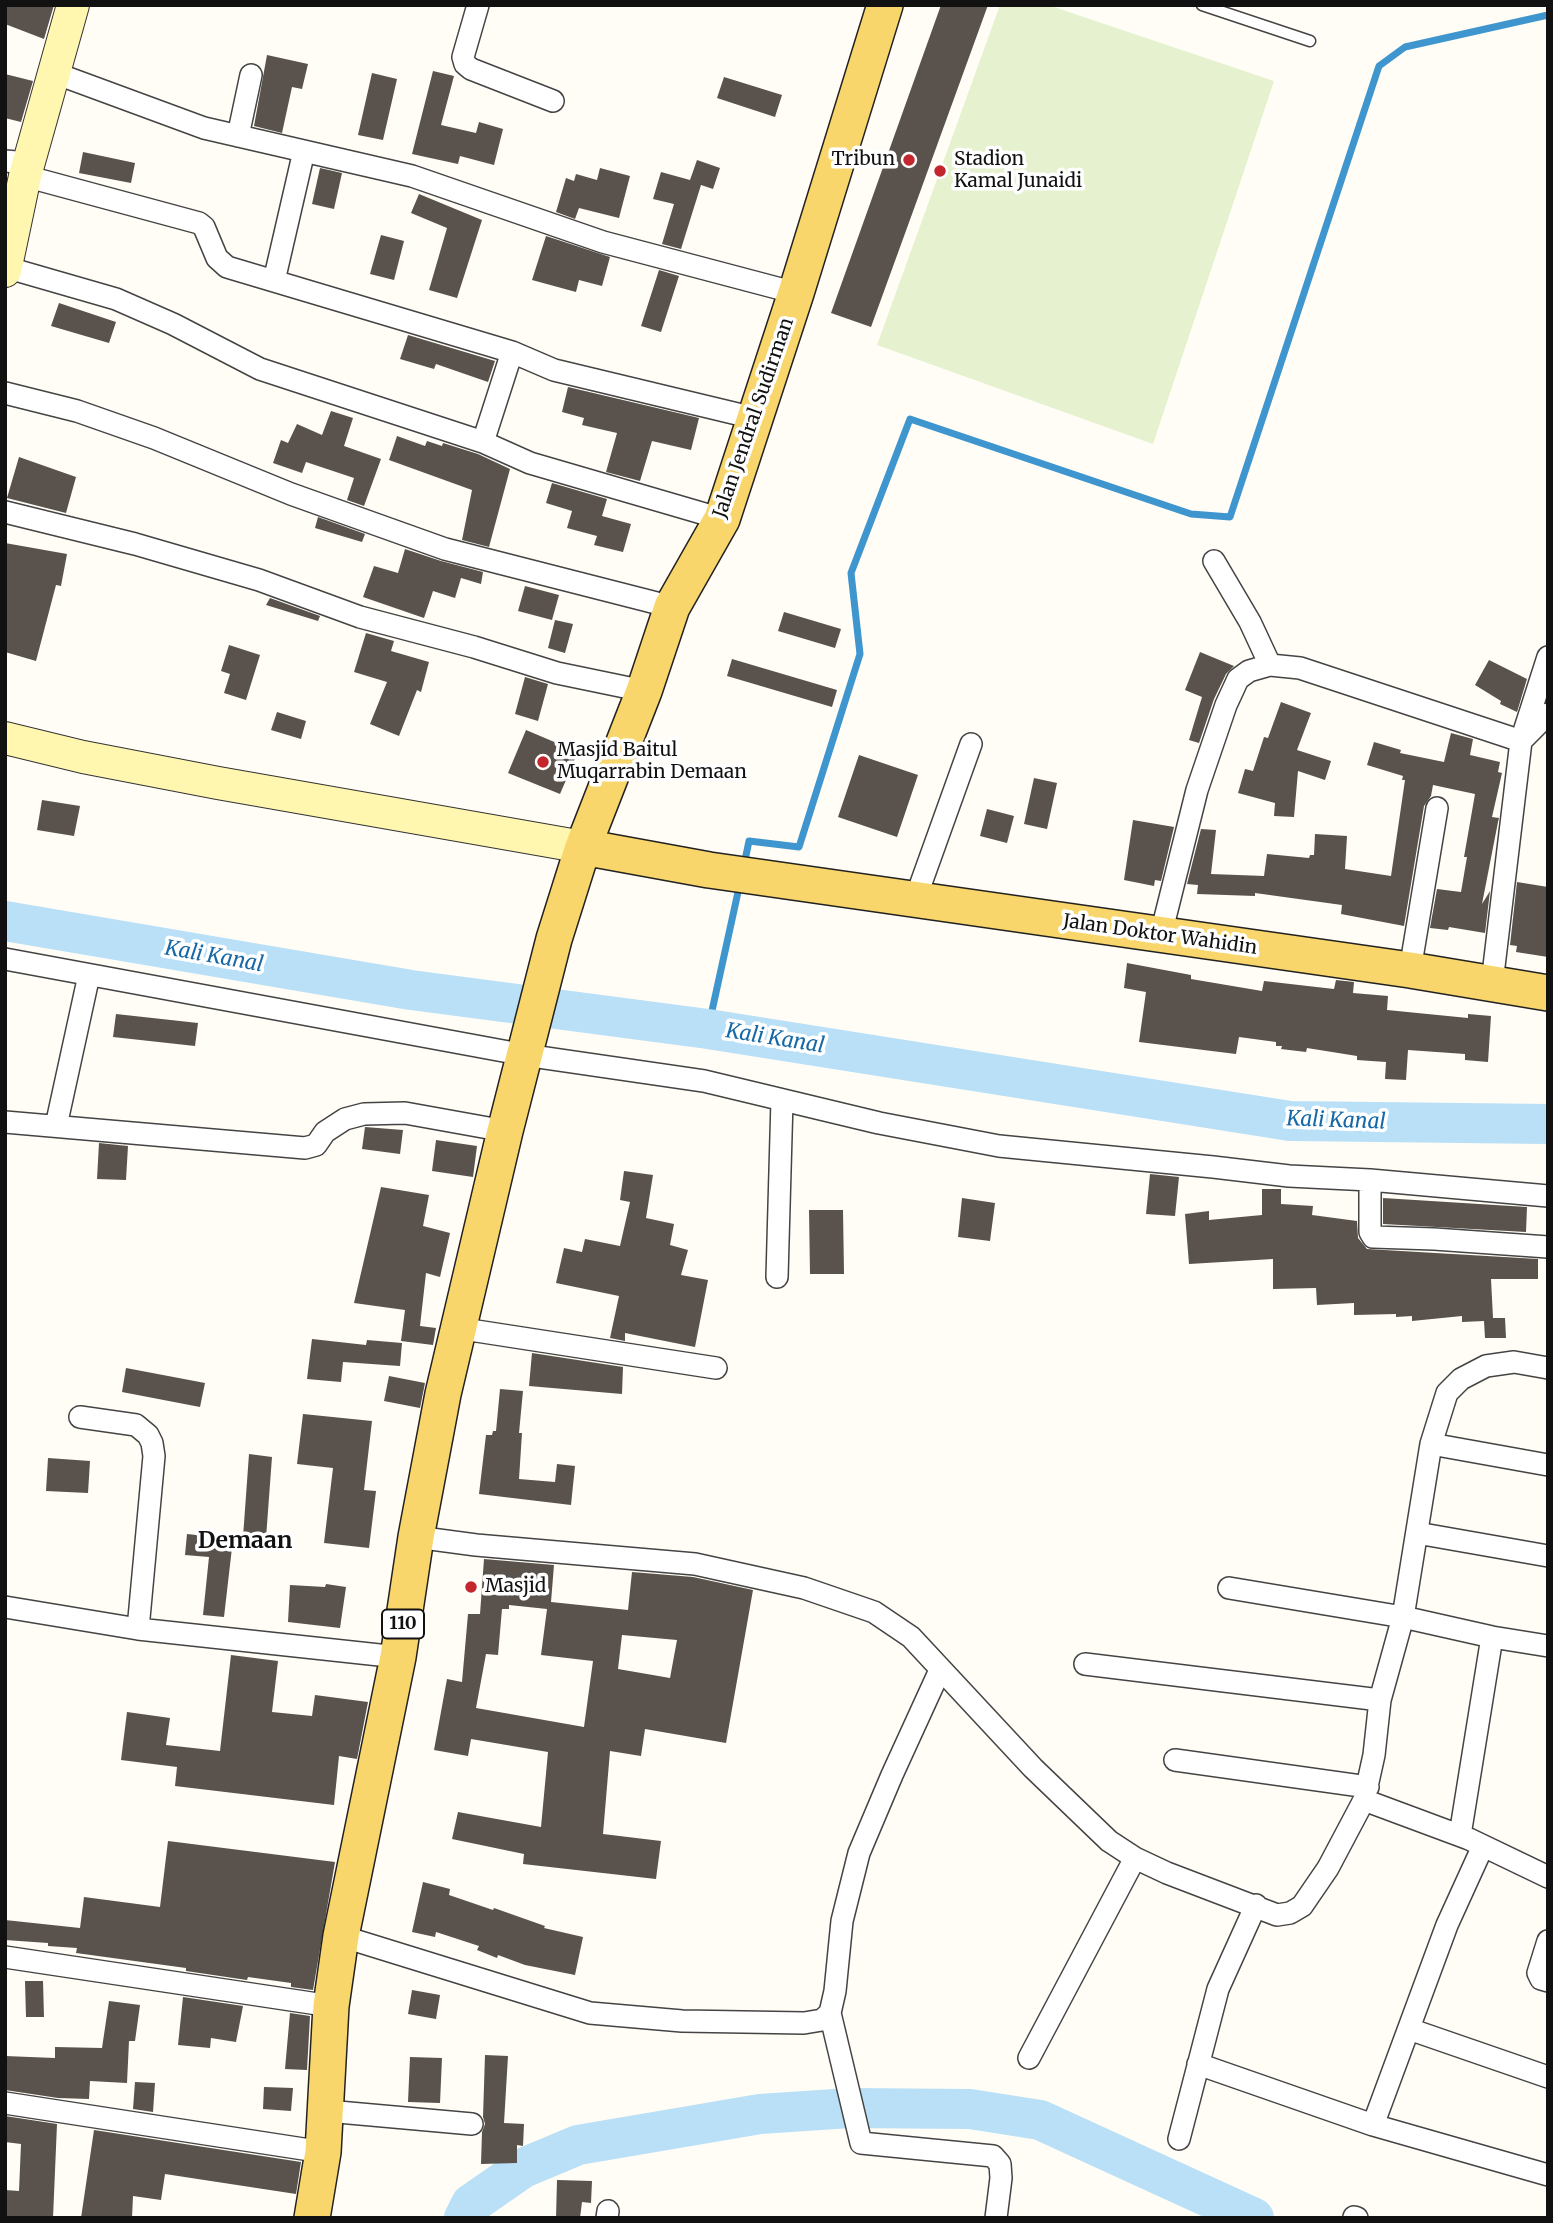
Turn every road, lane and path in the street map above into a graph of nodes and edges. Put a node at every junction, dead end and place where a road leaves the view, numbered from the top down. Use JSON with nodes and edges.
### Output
{"nodes":[{"id":1,"x":72,"y":5,"type":"edge"},
{"id":2,"x":478,"y":5,"type":"edge"},
{"id":3,"x":885,"y":5,"type":"edge"},
{"id":4,"x":1202,"y":5,"type":"edge"},
{"id":5,"x":1310,"y":41,"type":"dead end"},
{"id":6,"x":52,"y":72,"type":"junction"},
{"id":7,"x":251,"y":75,"type":"dead end"},
{"id":8,"x":553,"y":101,"type":"dead end"},
{"id":9,"x":238,"y":136,"type":"junction"},
{"id":10,"x":304,"y":151,"type":"junction"},
{"id":11,"x":19,"y":167,"type":"edge"},
{"id":12,"x":5,"y":268,"type":"edge"},
{"id":13,"x":274,"y":281,"type":"junction"},
{"id":14,"x":796,"y":293,"type":"junction"},
{"id":15,"x":512,"y":352,"type":"junction"},
{"id":16,"x":5,"y":393,"type":"edge"},
{"id":17,"x":754,"y":418,"type":"junction"},
{"id":18,"x":483,"y":442,"type":"junction"},
{"id":19,"x":5,"y":512,"type":"edge"},
{"id":20,"x":722,"y":519,"type":"junction"},
{"id":21,"x":1214,"y":561,"type":"dead end"},
{"id":22,"x":672,"y":607,"type":"junction"},
{"id":23,"x":1548,"y":657,"type":"edge"},
{"id":24,"x":1270,"y":665,"type":"junction"},
{"id":25,"x":644,"y":691,"type":"junction"},
{"id":26,"x":1548,"y":715,"type":"edge"},
{"id":27,"x":5,"y":738,"type":"edge"},
{"id":28,"x":1521,"y":741,"type":"junction"},
{"id":29,"x":971,"y":744,"type":"dead end"},
{"id":30,"x":1437,"y":808,"type":"dead end"},
{"id":31,"x":583,"y":847,"type":"junction"},
{"id":32,"x":915,"y":900,"type":"junction"},
{"id":33,"x":1161,"y":934,"type":"junction"},
{"id":34,"x":5,"y":959,"type":"edge"},
{"id":35,"x":1410,"y":970,"type":"junction"},
{"id":36,"x":89,"y":975,"type":"junction"},
{"id":37,"x":1492,"y":983,"type":"junction"},
{"id":38,"x":1548,"y":993,"type":"edge"},
{"id":39,"x":528,"y":1046,"type":"junction"},
{"id":40,"x":782,"y":1100,"type":"junction"},
{"id":41,"x":5,"y":1122,"type":"edge"},
{"id":42,"x":56,"y":1126,"type":"junction"},
{"id":43,"x":505,"y":1131,"type":"junction"},
{"id":44,"x":1370,"y":1180,"type":"junction"},
{"id":45,"x":1548,"y":1196,"type":"edge"},
{"id":46,"x":1548,"y":1247,"type":"edge"},
{"id":47,"x":777,"y":1277,"type":"dead end"},
{"id":48,"x":457,"y":1328,"type":"junction"},
{"id":49,"x":716,"y":1368,"type":"dead end"},
{"id":50,"x":1548,"y":1368,"type":"edge"},
{"id":51,"x":80,"y":1416,"type":"dead end"},
{"id":52,"x":1431,"y":1444,"type":"junction"},
{"id":53,"x":1548,"y":1465,"type":"edge"},
{"id":54,"x":1417,"y":1533,"type":"junction"},
{"id":55,"x":416,"y":1537,"type":"junction"},
{"id":56,"x":1548,"y":1556,"type":"edge"},
{"id":57,"x":1229,"y":1588,"type":"dead end"},
{"id":58,"x":5,"y":1607,"type":"edge"},
{"id":59,"x":1403,"y":1617,"type":"junction"},
{"id":60,"x":138,"y":1629,"type":"junction"},
{"id":61,"x":1492,"y":1637,"type":"junction"},
{"id":62,"x":1548,"y":1646,"type":"edge"},
{"id":63,"x":398,"y":1657,"type":"junction"},
{"id":64,"x":1085,"y":1664,"type":"dead end"},
{"id":65,"x":940,"y":1670,"type":"junction"},
{"id":66,"x":1380,"y":1700,"type":"junction"},
{"id":67,"x":1175,"y":1760,"type":"dead end"},
{"id":68,"x":1366,"y":1793,"type":"junction"},
{"id":69,"x":1460,"y":1835,"type":"junction"},
{"id":70,"x":1483,"y":1846,"type":"junction"},
{"id":71,"x":1136,"y":1858,"type":"junction"},
{"id":72,"x":1548,"y":1877,"type":"edge"},
{"id":73,"x":1256,"y":1905,"type":"junction"},
{"id":74,"x":341,"y":1936,"type":"junction"},
{"id":75,"x":1548,"y":1941,"type":"edge"},
{"id":76,"x":5,"y":1957,"type":"edge"},
{"id":77,"x":1548,"y":1981,"type":"edge"},
{"id":78,"x":331,"y":2006,"type":"junction"},
{"id":79,"x":830,"y":2013,"type":"junction"},
{"id":80,"x":1409,"y":2029,"type":"junction"},
{"id":81,"x":1030,"y":2058,"type":"dead end"},
{"id":82,"x":1198,"y":2064,"type":"junction"},
{"id":83,"x":1548,"y":2077,"type":"edge"},
{"id":84,"x":5,"y":2103,"type":"edge"},
{"id":85,"x":327,"y":2110,"type":"junction"},
{"id":86,"x":472,"y":2124,"type":"dead end"},
{"id":87,"x":1373,"y":2125,"type":"junction"},
{"id":88,"x":1179,"y":2138,"type":"dead end"},
{"id":89,"x":323,"y":2152,"type":"junction"},
{"id":90,"x":1548,"y":2175,"type":"edge"},
{"id":91,"x":312,"y":2218,"type":"edge"},
{"id":92,"x":996,"y":2218,"type":"edge"}],
"edges":[{"from":1,"to":6,"type":"main road"},
{"from":2,"to":8,"type":"street"},
{"from":3,"to":14,"type":"main road","name":"Jalan Jendral Sudirman"},
{"from":4,"to":5,"type":"lane"},
{"from":6,"to":9,"type":"street"},
{"from":6,"to":11,"type":"main road"},
{"from":7,"to":9,"type":"street"},
{"from":9,"to":10,"type":"street"},
{"from":10,"to":13,"type":"street"},
{"from":10,"to":14,"type":"street"},
{"from":11,"to":12,"type":"main road"},
{"from":11,"to":13,"type":"street"},
{"from":12,"to":18,"type":"street"},
{"from":13,"to":15,"type":"street"},
{"from":14,"to":17,"type":"main road","name":"Jalan Jendral Sudirman"},
{"from":15,"to":17,"type":"street"},
{"from":15,"to":18,"type":"street"},
{"from":16,"to":22,"type":"street"},
{"from":17,"to":20,"type":"main road","name":"Jalan Jendral Sudirman"},
{"from":18,"to":20,"type":"street"},
{"from":19,"to":25,"type":"street"},
{"from":20,"to":22,"type":"main road","name":"Jalan Jendral Sudirman"},
{"from":21,"to":24,"type":"street"},
{"from":22,"to":25,"type":"main road","name":"Jalan Jendral Sudirman"},
{"from":23,"to":28,"type":"street"},
{"from":24,"to":28,"type":"street"},
{"from":24,"to":33,"type":"street"},
{"from":25,"to":31,"type":"main road","name":"Jalan Jendral Sudirman"},
{"from":26,"to":28,"type":"street"},
{"from":27,"to":31,"type":"main road"},
{"from":28,"to":37,"type":"street"},
{"from":29,"to":32,"type":"street"},
{"from":30,"to":35,"type":"street"},
{"from":31,"to":32,"type":"main road","name":"Jalan Doktor Wahidin"},
{"from":31,"to":39,"type":"main road","name":"Jalan Jendral Sudirman","number":"110"},
{"from":32,"to":33,"type":"main road","name":"Jalan Doktor Wahidin"},
{"from":33,"to":35,"type":"main road","name":"Jalan Doktor Wahidin"},
{"from":34,"to":36,"type":"street"},
{"from":35,"to":37,"type":"main road","name":"Jalan Doktor Wahidin"},
{"from":36,"to":39,"type":"street"},
{"from":36,"to":42,"type":"street"},
{"from":37,"to":38,"type":"main road","name":"Jalan Doktor Wahidin"},
{"from":39,"to":40,"type":"street"},
{"from":39,"to":43,"type":"main road","number":"110"},
{"from":40,"to":44,"type":"street"},
{"from":40,"to":47,"type":"street"},
{"from":41,"to":42,"type":"street"},
{"from":42,"to":43,"type":"street"},
{"from":43,"to":48,"type":"main road","number":"110"},
{"from":44,"to":45,"type":"street"},
{"from":44,"to":46,"type":"street"},
{"from":48,"to":49,"type":"street"},
{"from":48,"to":55,"type":"main road","number":"110"},
{"from":50,"to":52,"type":"street"},
{"from":51,"to":60,"type":"street"},
{"from":52,"to":53,"type":"street"},
{"from":52,"to":54,"type":"street"},
{"from":54,"to":56,"type":"street"},
{"from":54,"to":59,"type":"street"},
{"from":55,"to":63,"type":"main road","number":"110"},
{"from":55,"to":65,"type":"street"},
{"from":57,"to":59,"type":"street"},
{"from":58,"to":60,"type":"street"},
{"from":59,"to":61,"type":"street"},
{"from":59,"to":66,"type":"street"},
{"from":60,"to":63,"type":"street"},
{"from":61,"to":62,"type":"street"},
{"from":61,"to":69,"type":"street"},
{"from":63,"to":74,"type":"main road","number":"110"},
{"from":64,"to":66,"type":"street"},
{"from":65,"to":71,"type":"street"},
{"from":65,"to":79,"type":"street"},
{"from":66,"to":68,"type":"street"},
{"from":67,"to":68,"type":"street"},
{"from":68,"to":69,"type":"street"},
{"from":68,"to":73,"type":"street"},
{"from":69,"to":70,"type":"street"},
{"from":70,"to":72,"type":"street"},
{"from":70,"to":80,"type":"street"},
{"from":71,"to":73,"type":"street"},
{"from":71,"to":81,"type":"street"},
{"from":73,"to":82,"type":"street"},
{"from":74,"to":78,"type":"main road","number":"110"},
{"from":74,"to":79,"type":"street"},
{"from":75,"to":77,"type":"street"},
{"from":76,"to":78,"type":"street"},
{"from":78,"to":85,"type":"main road","number":"110"},
{"from":79,"to":92,"type":"street"},
{"from":80,"to":83,"type":"street"},
{"from":80,"to":87,"type":"street"},
{"from":82,"to":87,"type":"street"},
{"from":82,"to":88,"type":"street"},
{"from":84,"to":89,"type":"street"},
{"from":85,"to":86,"type":"street"},
{"from":85,"to":89,"type":"main road","number":"110"},
{"from":87,"to":90,"type":"street"},
{"from":89,"to":91,"type":"main road","number":"110"}]}
